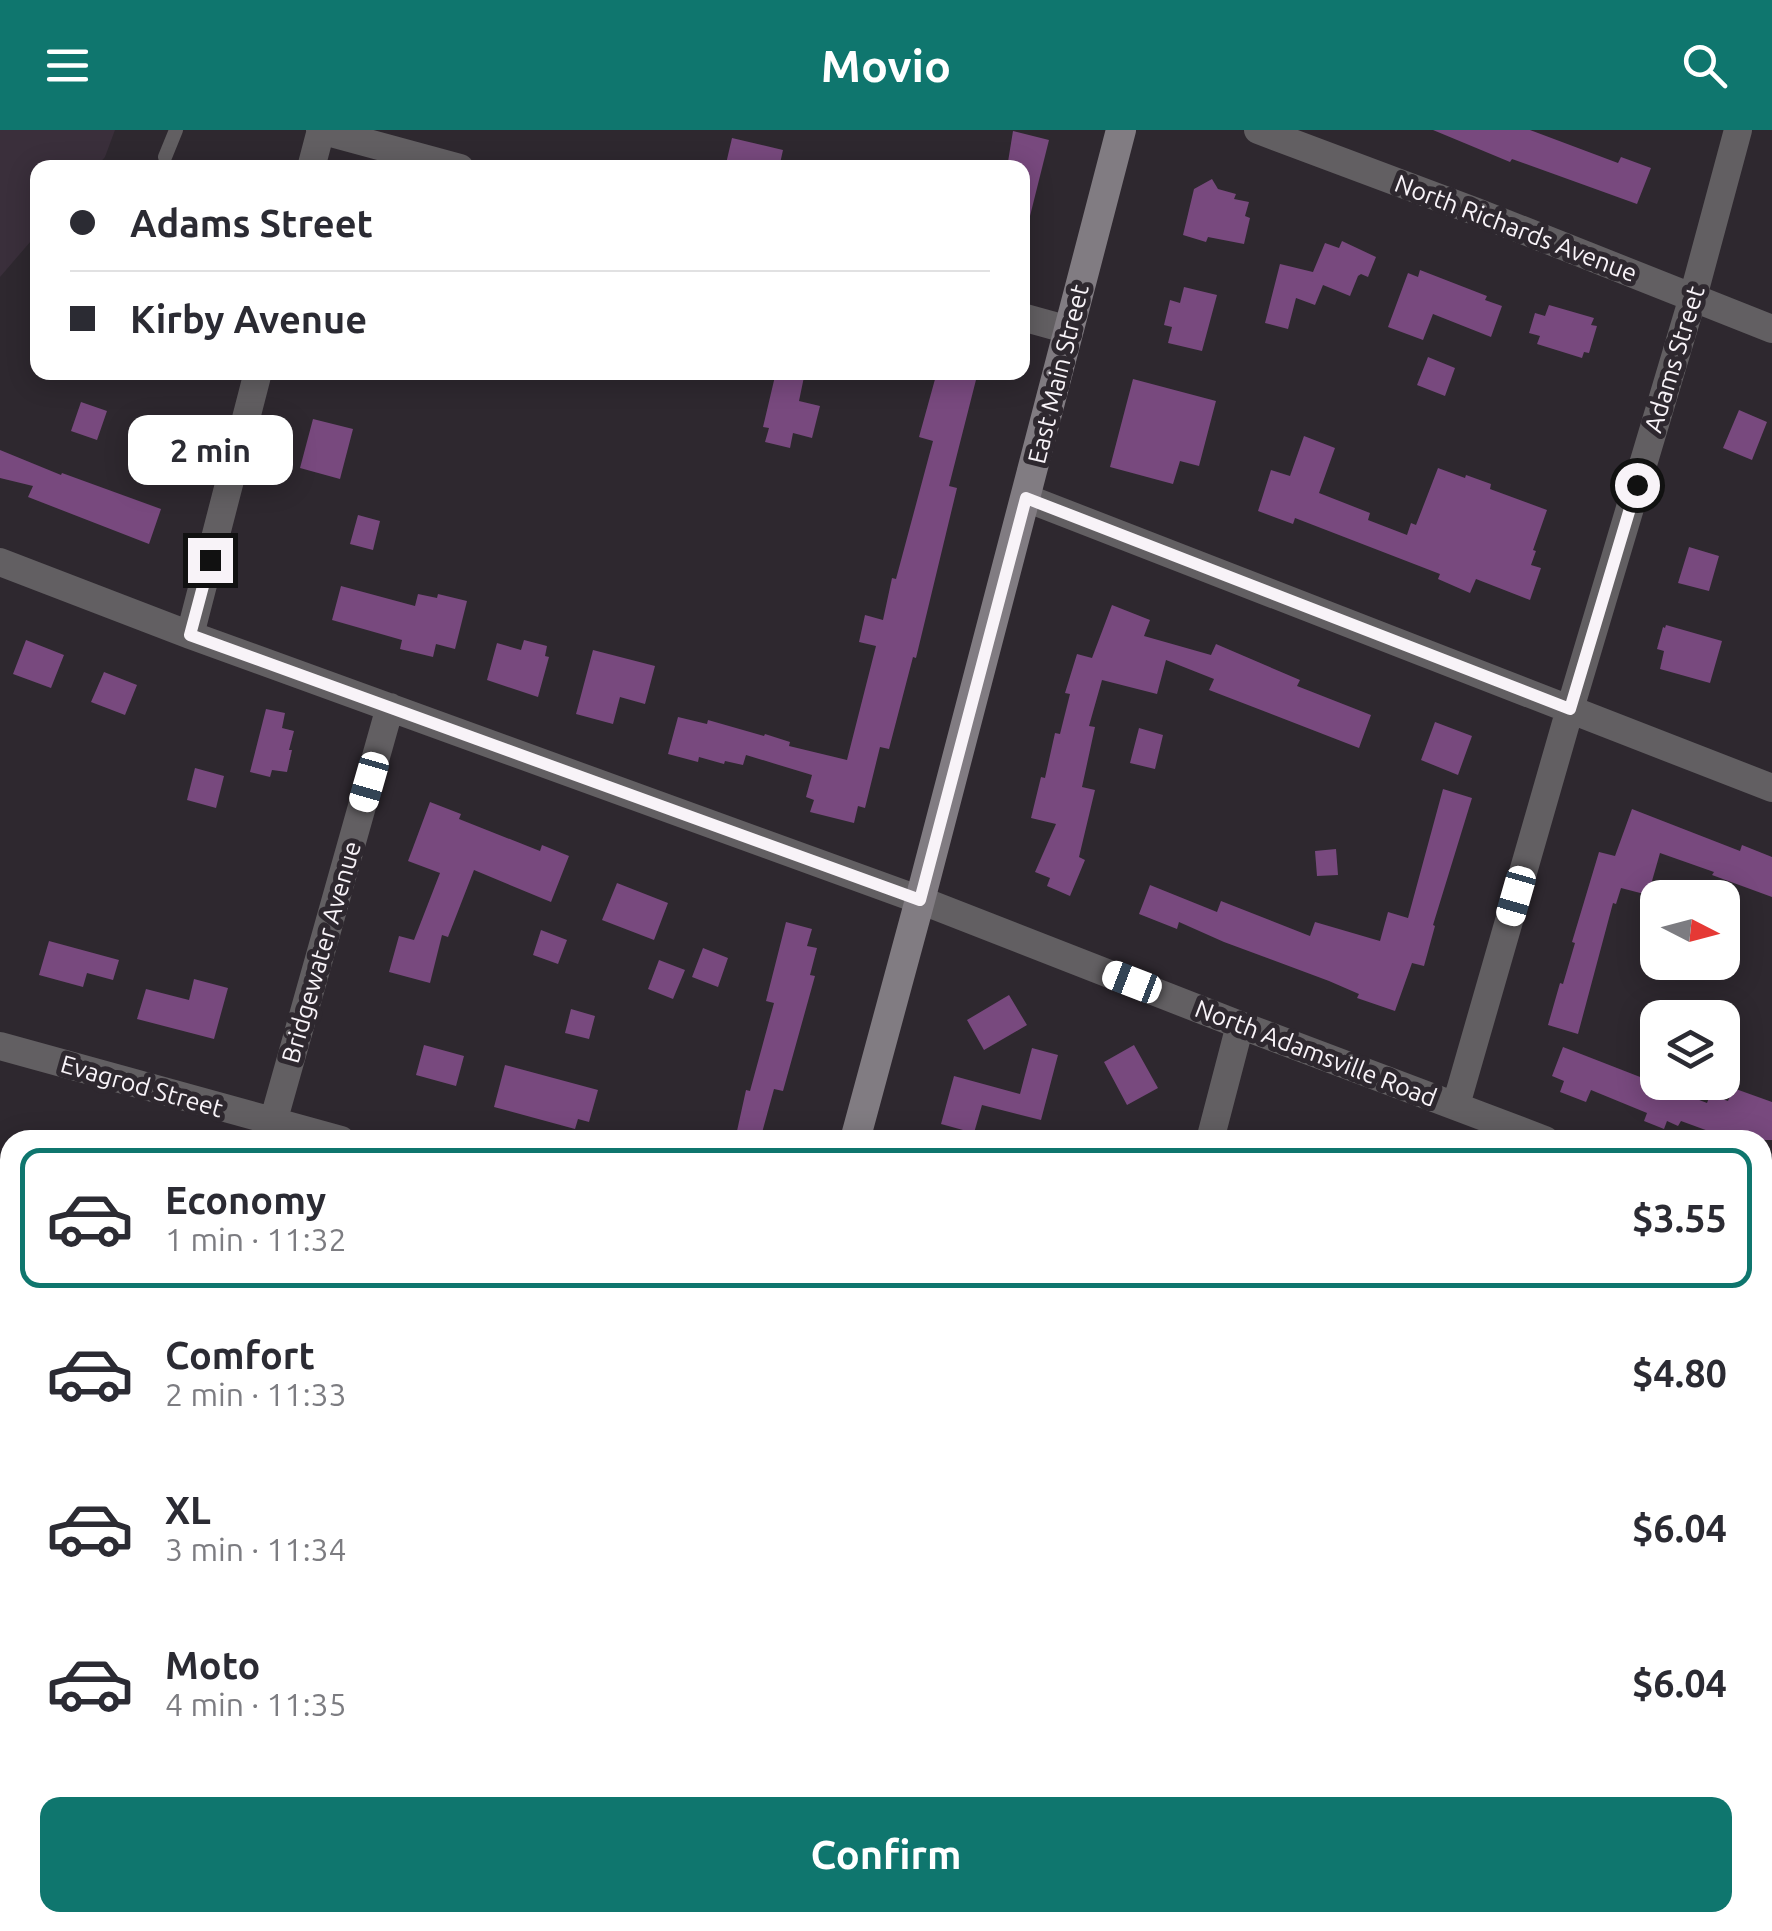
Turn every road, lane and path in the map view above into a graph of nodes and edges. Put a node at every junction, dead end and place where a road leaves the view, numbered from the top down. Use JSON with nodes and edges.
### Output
{"nodes":[{"id":1,"x":176,"y":130,"type":"edge"},
{"id":2,"x":320,"y":130,"type":"edge"},
{"id":3,"x":1121,"y":130,"type":"edge"},
{"id":4,"x":1258,"y":130,"type":"edge"},
{"id":5,"x":1738,"y":130,"type":"edge"},
{"id":6,"x":165,"y":158,"type":"dead end"},
{"id":7,"x":313,"y":160,"type":"edge"},
{"id":8,"x":431,"y":160,"type":"edge"},
{"id":9,"x":1693,"y":297,"type":"junction"},
{"id":10,"x":1030,"y":319,"type":"edge"},
{"id":11,"x":1772,"y":329,"type":"edge"},
{"id":12,"x":1069,"y":330,"type":"junction"},
{"id":13,"x":256,"y":380,"type":"edge"},
{"id":14,"x":1026,"y":498,"type":"junction"},
{"id":15,"x":0,"y":562,"type":"edge"},
{"id":16,"x":190,"y":635,"type":"junction"},
{"id":17,"x":390,"y":707,"type":"junction"},
{"id":18,"x":1570,"y":709,"type":"junction"},
{"id":19,"x":1772,"y":788,"type":"edge"},
{"id":20,"x":920,"y":900,"type":"junction"},
{"id":21,"x":1240,"y":1025,"type":"junction"},
{"id":22,"x":0,"y":1046,"type":"edge"},
{"id":23,"x":1456,"y":1105,"type":"junction"},
{"id":24,"x":267,"y":1130,"type":"edge"},
{"id":25,"x":270,"y":1130,"type":"edge"},
{"id":26,"x":858,"y":1130,"type":"edge"},
{"id":27,"x":1213,"y":1130,"type":"edge"},
{"id":28,"x":1519,"y":1130,"type":"edge"}],
"edges":[{"from":1,"to":6,"type":"lane"},
{"from":2,"to":7,"type":"street"},
{"from":2,"to":8,"type":"street"},
{"from":3,"to":12,"type":"street","name":"East Main Street"},
{"from":4,"to":9,"type":"street","name":"North Richards Avenue"},
{"from":5,"to":9,"type":"street","name":"Adams Street"},
{"from":9,"to":11,"type":"street","name":"North Richards Avenue"},
{"from":9,"to":18,"type":"street","name":"Adams Street"},
{"from":10,"to":12,"type":"street"},
{"from":12,"to":14,"type":"street","name":"East Main Street"},
{"from":13,"to":16,"type":"street"},
{"from":14,"to":18,"type":"street"},
{"from":14,"to":20,"type":"street","name":"East Main Street"},
{"from":15,"to":16,"type":"street","name":"North Adamsville Road"},
{"from":16,"to":17,"type":"street","name":"North Adamsville Road"},
{"from":17,"to":20,"type":"street","name":"North Adamsville Road"},
{"from":17,"to":25,"type":"street","name":"Bridgewater Avenue"},
{"from":18,"to":19,"type":"street"},
{"from":18,"to":23,"type":"street","name":"Adams Street"},
{"from":20,"to":21,"type":"street","name":"North Adamsville Road"},
{"from":20,"to":26,"type":"street","name":"East Main Street"},
{"from":21,"to":23,"type":"street","name":"North Adamsville Road"},
{"from":21,"to":27,"type":"street"},
{"from":22,"to":24,"type":"street","name":"Evagrod Street"},
{"from":23,"to":28,"type":"street","name":"North Adamsville Road"}]}
